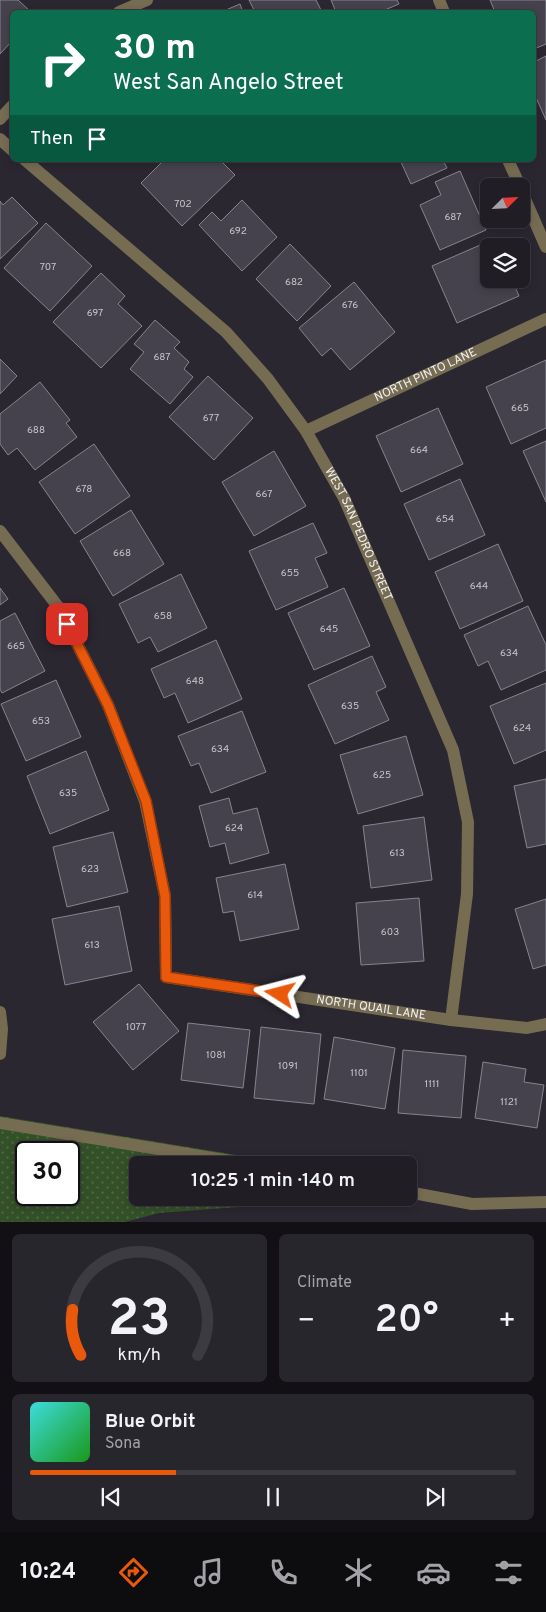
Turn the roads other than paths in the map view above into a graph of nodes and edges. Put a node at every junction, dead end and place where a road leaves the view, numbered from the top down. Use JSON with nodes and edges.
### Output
{"nodes":[{"id":1,"x":147,"y":0,"type":"edge"},
{"id":2,"x":124,"y":10,"type":"edge"},
{"id":3,"x":10,"y":108,"type":"edge"},
{"id":4,"x":0,"y":119,"type":"edge"},
{"id":5,"x":0,"y":139,"type":"edge"},
{"id":6,"x":10,"y":148,"type":"edge"},
{"id":7,"x":27,"y":162,"type":"edge"},
{"id":8,"x":509,"y":162,"type":"edge"},
{"id":9,"x":516,"y":178,"type":"edge"},
{"id":10,"x":530,"y":211,"type":"edge"},
{"id":11,"x":546,"y":247,"type":"edge"},
{"id":12,"x":546,"y":319,"type":"edge"},
{"id":13,"x":306,"y":431,"type":"junction"},
{"id":14,"x":0,"y":531,"type":"edge"},
{"id":15,"x":0,"y":1012,"type":"edge"},
{"id":16,"x":451,"y":1020,"type":"junction"},
{"id":17,"x":546,"y":1024,"type":"edge"},
{"id":18,"x":0,"y":1054,"type":"edge"},
{"id":19,"x":0,"y":1123,"type":"edge"},
{"id":20,"x":201,"y":1156,"type":"edge"},
{"id":21,"x":417,"y":1194,"type":"edge"},
{"id":22,"x":546,"y":1202,"type":"edge"}],
"edges":[{"from":1,"to":2,"type":"street"},
{"from":3,"to":4,"type":"street"},
{"from":5,"to":6,"type":"street"},
{"from":7,"to":13,"type":"street","name":"WEST SAN PEDRO STREET"},
{"from":8,"to":9,"type":"street"},
{"from":10,"to":11,"type":"street"},
{"from":12,"to":13,"type":"street","name":"NORTH PINTO LANE"},
{"from":13,"to":16,"type":"street","name":"WEST SAN PEDRO STREET"},
{"from":14,"to":16,"type":"street","name":"NORTH QUAIL LANE"},
{"from":15,"to":18,"type":"street"},
{"from":16,"to":17,"type":"street","name":"NORTH QUAIL LANE"},
{"from":19,"to":20,"type":"street"},
{"from":21,"to":22,"type":"street"}]}
